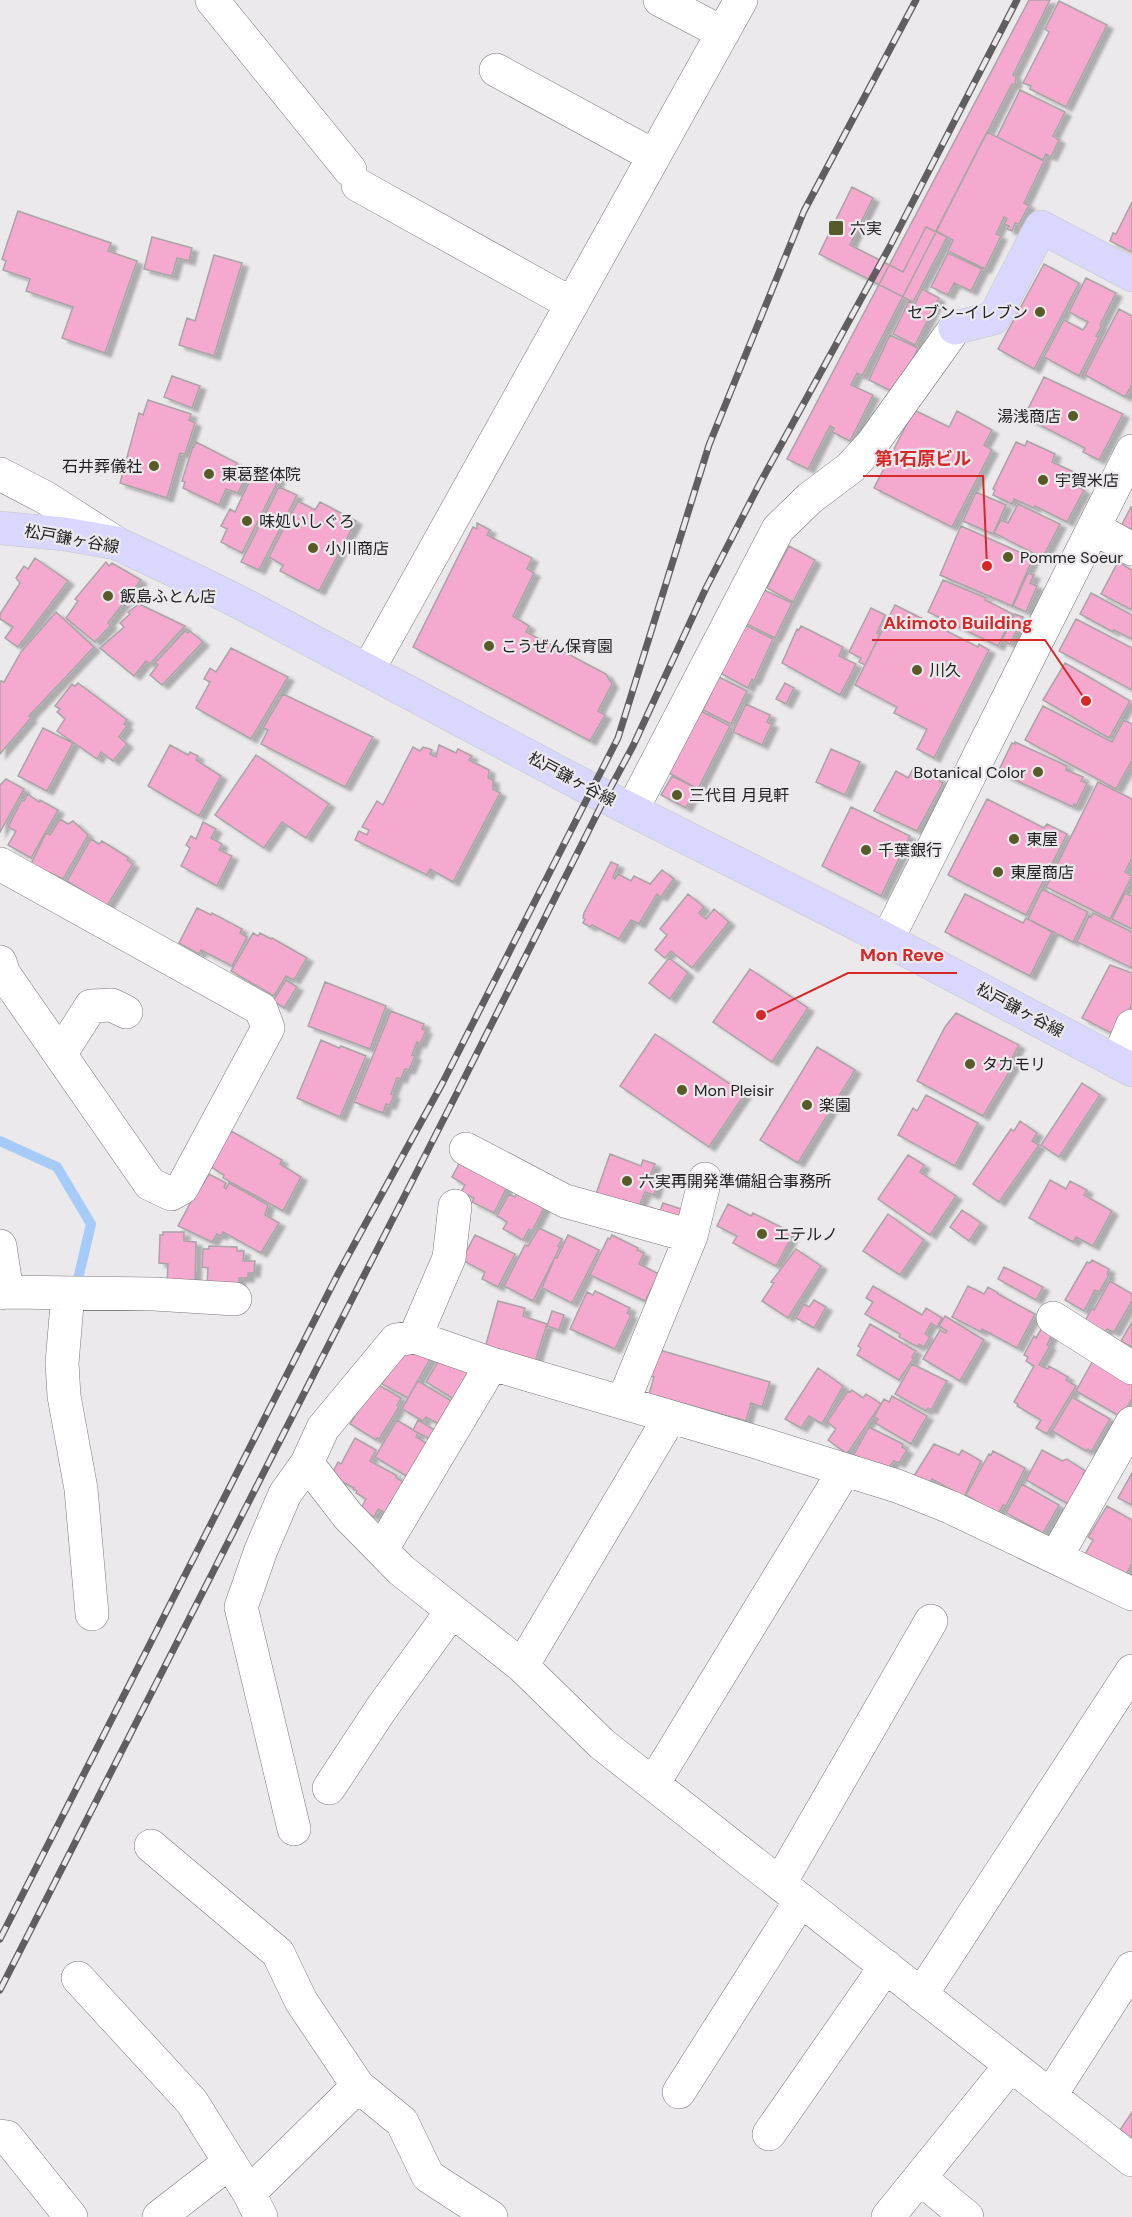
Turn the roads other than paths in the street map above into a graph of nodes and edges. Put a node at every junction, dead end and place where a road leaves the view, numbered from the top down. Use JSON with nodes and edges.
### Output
{"nodes":[{"id":1,"x":212,"y":0,"type":"edge"},
{"id":2,"x":660,"y":0,"type":"edge"},
{"id":3,"x":741,"y":0,"type":"edge"},
{"id":4,"x":723,"y":33,"type":"junction"},
{"id":5,"x":496,"y":70,"type":"dead end"},
{"id":6,"x":654,"y":156,"type":"junction"},
{"id":7,"x":1132,"y":275,"type":"edge"},
{"id":8,"x":572,"y":304,"type":"junction"},
{"id":9,"x":955,"y":328,"type":"joint"},
{"id":10,"x":1132,"y":451,"type":"edge"},
{"id":11,"x":0,"y":474,"type":"edge"},
{"id":12,"x":0,"y":528,"type":"edge"},
{"id":13,"x":1094,"y":528,"type":"junction"},
{"id":14,"x":116,"y":543,"type":"junction"},
{"id":15,"x":1132,"y":549,"type":"edge"},
{"id":16,"x":368,"y":670,"type":"junction"},
{"id":17,"x":632,"y":810,"type":"junction"},
{"id":18,"x":0,"y":864,"type":"edge"},
{"id":19,"x":887,"y":940,"type":"junction"},
{"id":20,"x":1,"y":971,"type":"edge"},
{"id":21,"x":126,"y":1012,"type":"dead end"},
{"id":22,"x":1132,"y":1026,"type":"edge"},
{"id":23,"x":61,"y":1053,"type":"junction"},
{"id":24,"x":1125,"y":1066,"type":"edge"},
{"id":25,"x":466,"y":1149,"type":"dead end"},
{"id":26,"x":705,"y":1179,"type":"dead end"},
{"id":27,"x":455,"y":1206,"type":"dead end"},
{"id":28,"x":691,"y":1236,"type":"junction"},
{"id":29,"x":0,"y":1246,"type":"edge"},
{"id":30,"x":4,"y":1292,"type":"edge"},
{"id":31,"x":69,"y":1293,"type":"junction"},
{"id":32,"x":235,"y":1299,"type":"dead end"},
{"id":33,"x":1053,"y":1318,"type":"dead end"},
{"id":34,"x":415,"y":1337,"type":"junction"},
{"id":35,"x":492,"y":1364,"type":"junction"},
{"id":36,"x":1132,"y":1368,"type":"edge"},
{"id":37,"x":623,"y":1402,"type":"junction"},
{"id":38,"x":670,"y":1417,"type":"junction"},
{"id":39,"x":1132,"y":1423,"type":"edge"},
{"id":40,"x":307,"y":1463,"type":"junction"},
{"id":41,"x":844,"y":1471,"type":"junction"},
{"id":42,"x":382,"y":1549,"type":"junction"},
{"id":43,"x":1056,"y":1557,"type":"junction"},
{"id":44,"x":1132,"y":1594,"type":"edge"},
{"id":45,"x":452,"y":1611,"type":"junction"},
{"id":46,"x":92,"y":1614,"type":"dead end"},
{"id":47,"x":931,"y":1621,"type":"dead end"},
{"id":48,"x":522,"y":1666,"type":"junction"},
{"id":49,"x":1132,"y":1671,"type":"edge"},
{"id":50,"x":653,"y":1784,"type":"junction"},
{"id":51,"x":329,"y":1788,"type":"dead end"},
{"id":52,"x":294,"y":1830,"type":"dead end"},
{"id":53,"x":152,"y":1846,"type":"dead end"},
{"id":54,"x":791,"y":1892,"type":"junction"},
{"id":55,"x":886,"y":1966,"type":"junction"},
{"id":56,"x":1132,"y":1968,"type":"edge"},
{"id":57,"x":78,"y":1978,"type":"dead end"},
{"id":58,"x":921,"y":1995,"type":"junction"},
{"id":59,"x":1011,"y":2065,"type":"junction"},
{"id":60,"x":358,"y":2086,"type":"junction"},
{"id":61,"x":679,"y":2091,"type":"dead end"},
{"id":62,"x":1050,"y":2096,"type":"junction"},
{"id":63,"x":769,"y":2134,"type":"dead end"},
{"id":64,"x":0,"y":2136,"type":"edge"},
{"id":65,"x":1132,"y":2160,"type":"edge"},
{"id":66,"x":230,"y":2162,"type":"junction"},
{"id":67,"x":920,"y":2178,"type":"junction"},
{"id":68,"x":255,"y":2205,"type":"edge"},
{"id":69,"x":71,"y":2217,"type":"edge"},
{"id":70,"x":159,"y":2217,"type":"edge"},
{"id":71,"x":490,"y":2217,"type":"edge"},
{"id":72,"x":888,"y":2217,"type":"edge"},
{"id":73,"x":967,"y":2217,"type":"edge"}],
"edges":[{"from":1,"to":8,"type":"street"},
{"from":2,"to":4,"type":"street"},
{"from":3,"to":4,"type":"street"},
{"from":4,"to":6,"type":"street"},
{"from":5,"to":6,"type":"street"},
{"from":6,"to":8,"type":"street"},
{"from":7,"to":9,"type":"main road"},
{"from":8,"to":16,"type":"street"},
{"from":9,"to":17,"type":"street"},
{"from":10,"to":13,"type":"street"},
{"from":11,"to":14,"type":"street"},
{"from":12,"to":14,"type":"main road","name":"松戸鎌ヶ谷線"},
{"from":13,"to":15,"type":"street"},
{"from":13,"to":19,"type":"street"},
{"from":14,"to":16,"type":"main road","name":"松戸鎌ヶ谷線"},
{"from":16,"to":17,"type":"main road","name":"松戸鎌ヶ谷線"},
{"from":17,"to":19,"type":"main road","name":"松戸鎌ヶ谷線"},
{"from":18,"to":23,"type":"street"},
{"from":19,"to":24,"type":"main road","name":"松戸鎌ヶ谷線"},
{"from":20,"to":23,"type":"street"},
{"from":21,"to":23,"type":"street"},
{"from":22,"to":24,"type":"street"},
{"from":25,"to":28,"type":"street"},
{"from":26,"to":28,"type":"street"},
{"from":27,"to":34,"type":"street"},
{"from":28,"to":37,"type":"street"},
{"from":29,"to":30,"type":"street"},
{"from":30,"to":31,"type":"street"},
{"from":31,"to":32,"type":"street"},
{"from":31,"to":46,"type":"street"},
{"from":33,"to":36,"type":"street"},
{"from":34,"to":35,"type":"street"},
{"from":34,"to":40,"type":"street"},
{"from":35,"to":37,"type":"street"},
{"from":35,"to":42,"type":"street"},
{"from":37,"to":38,"type":"street"},
{"from":38,"to":41,"type":"street"},
{"from":38,"to":48,"type":"street"},
{"from":39,"to":43,"type":"street"},
{"from":40,"to":42,"type":"street"},
{"from":40,"to":52,"type":"street"},
{"from":41,"to":43,"type":"street"},
{"from":41,"to":50,"type":"street"},
{"from":42,"to":45,"type":"street"},
{"from":43,"to":44,"type":"street"},
{"from":45,"to":48,"type":"street"},
{"from":45,"to":51,"type":"street"},
{"from":47,"to":54,"type":"street"},
{"from":48,"to":50,"type":"street"},
{"from":49,"to":58,"type":"street"},
{"from":50,"to":54,"type":"street"},
{"from":53,"to":60,"type":"street"},
{"from":54,"to":55,"type":"street"},
{"from":54,"to":61,"type":"street"},
{"from":55,"to":58,"type":"street"},
{"from":55,"to":63,"type":"street"},
{"from":56,"to":62,"type":"street"},
{"from":57,"to":66,"type":"street"},
{"from":58,"to":59,"type":"street"},
{"from":59,"to":62,"type":"street"},
{"from":59,"to":67,"type":"street"},
{"from":60,"to":68,"type":"street"},
{"from":60,"to":71,"type":"street"},
{"from":62,"to":65,"type":"street"},
{"from":64,"to":69,"type":"street"},
{"from":66,"to":68,"type":"street"},
{"from":66,"to":70,"type":"street"},
{"from":67,"to":72,"type":"street"},
{"from":67,"to":73,"type":"street"}]}
